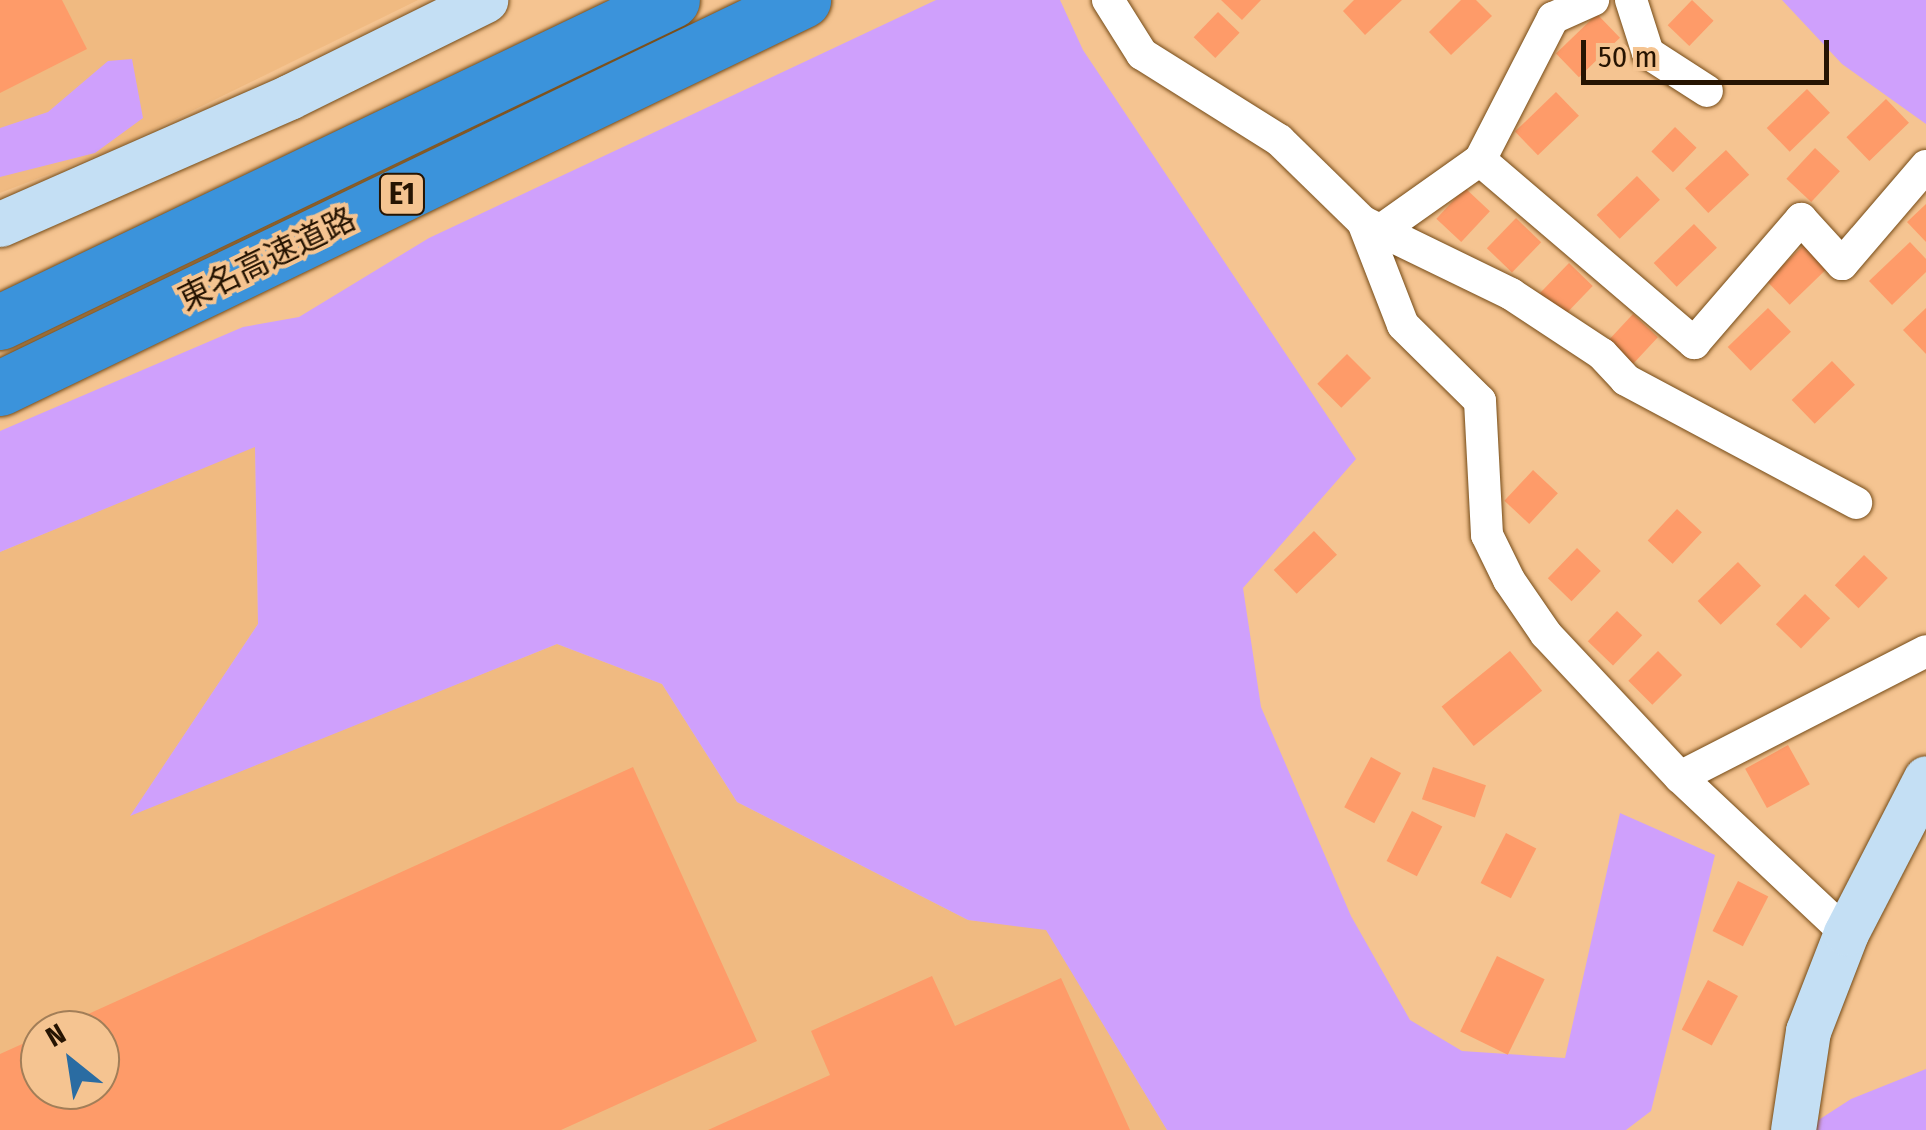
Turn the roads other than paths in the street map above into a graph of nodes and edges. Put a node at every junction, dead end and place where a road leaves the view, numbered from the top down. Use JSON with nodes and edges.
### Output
{"nodes":[{"id":1,"x":485,"y":0,"type":"edge"},
{"id":2,"x":672,"y":0,"type":"edge"},
{"id":3,"x":804,"y":0,"type":"edge"},
{"id":4,"x":1108,"y":0,"type":"edge"},
{"id":5,"x":1592,"y":0,"type":"edge"},
{"id":6,"x":1630,"y":0,"type":"edge"},
{"id":7,"x":1707,"y":90,"type":"dead end"},
{"id":8,"x":1480,"y":160,"type":"junction"},
{"id":9,"x":1926,"y":166,"type":"edge"},
{"id":10,"x":0,"y":224,"type":"edge"},
{"id":11,"x":1372,"y":226,"type":"junction"},
{"id":12,"x":0,"y":322,"type":"edge"},
{"id":13,"x":0,"y":388,"type":"edge"},
{"id":14,"x":1856,"y":504,"type":"dead end"},
{"id":15,"x":1926,"y":651,"type":"edge"},
{"id":16,"x":1680,"y":777,"type":"junction"},
{"id":17,"x":1926,"y":778,"type":"edge"},
{"id":18,"x":1846,"y":934,"type":"junction"},
{"id":19,"x":1793,"y":1130,"type":"edge"}],
"edges":[{"from":1,"to":10,"type":"street"},
{"from":2,"to":12,"type":"highway","name":"東名高速道路","number":"E1"},
{"from":3,"to":13,"type":"highway","name":"東名高速道路","number":"E1"},
{"from":4,"to":11,"type":"street"},
{"from":5,"to":8,"type":"street"},
{"from":6,"to":7,"type":"street"},
{"from":8,"to":9,"type":"street"},
{"from":8,"to":11,"type":"street"},
{"from":11,"to":14,"type":"street"},
{"from":11,"to":16,"type":"street"},
{"from":15,"to":16,"type":"street"},
{"from":16,"to":18,"type":"street"},
{"from":17,"to":18,"type":"street"},
{"from":18,"to":19,"type":"street"}]}
